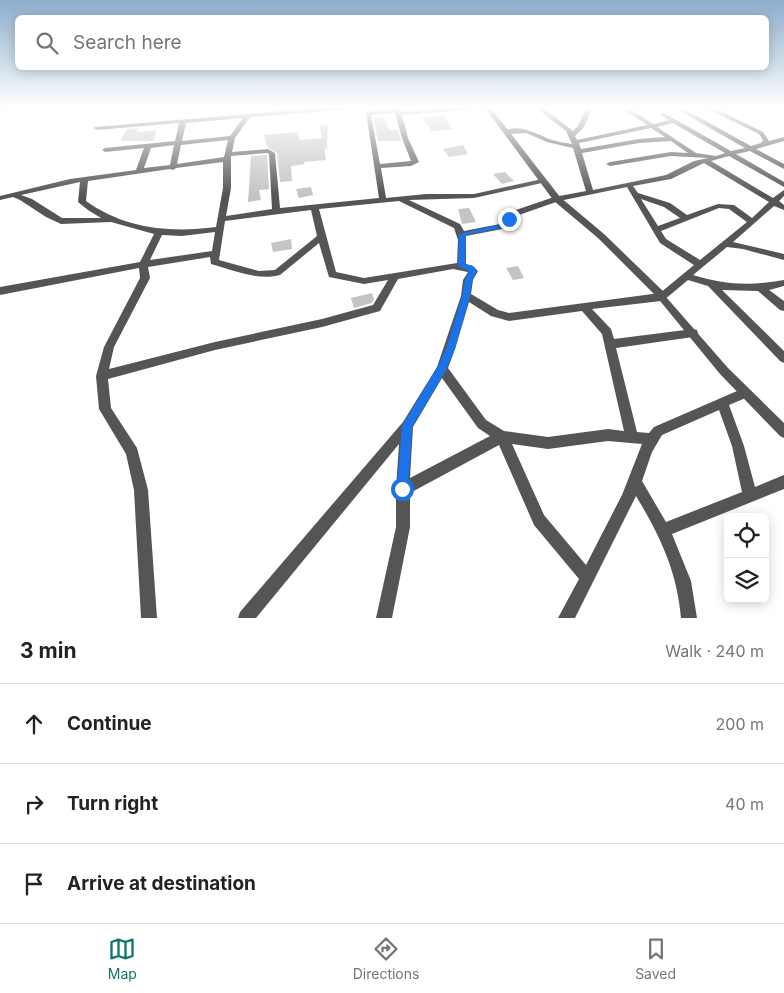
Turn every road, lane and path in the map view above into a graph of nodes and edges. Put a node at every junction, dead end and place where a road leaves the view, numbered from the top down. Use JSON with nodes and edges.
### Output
{"nodes":[{"id":1,"x":179,"y":137,"type":"edge"},
{"id":2,"x":372,"y":137,"type":"edge"},
{"id":3,"x":405,"y":137,"type":"edge"},
{"id":4,"x":510,"y":137,"type":"edge"},
{"id":5,"x":540,"y":137,"type":"edge"},
{"id":6,"x":572,"y":137,"type":"edge"},
{"id":7,"x":578,"y":137,"type":"edge"},
{"id":8,"x":606,"y":137,"type":"edge"},
{"id":9,"x":669,"y":137,"type":"edge"},
{"id":10,"x":702,"y":137,"type":"edge"},
{"id":11,"x":730,"y":137,"type":"edge"},
{"id":12,"x":765,"y":137,"type":"edge"},
{"id":13,"x":232,"y":138,"type":"joint"},
{"id":14,"x":672,"y":139,"type":"junction"},
{"id":15,"x":784,"y":139,"type":"edge"},
{"id":16,"x":772,"y":142,"type":"junction"},
{"id":17,"x":178,"y":144,"type":"junction"},
{"id":18,"x":576,"y":144,"type":"junction"},
{"id":19,"x":764,"y":144,"type":"junction"},
{"id":20,"x":148,"y":146,"type":"junction"},
{"id":21,"x":750,"y":148,"type":"junction"},
{"id":22,"x":784,"y":148,"type":"edge"},
{"id":23,"x":105,"y":150,"type":"dead end"},
{"id":24,"x":730,"y":153,"type":"junction"},
{"id":25,"x":695,"y":154,"type":"junction"},
{"id":26,"x":720,"y":156,"type":"junction"},
{"id":27,"x":228,"y":157,"type":"junction"},
{"id":28,"x":705,"y":161,"type":"junction"},
{"id":29,"x":610,"y":164,"type":"dead end"},
{"id":30,"x":377,"y":166,"type":"junction"},
{"id":31,"x":784,"y":167,"type":"edge"},
{"id":32,"x":173,"y":168,"type":"junction"},
{"id":33,"x":139,"y":172,"type":"junction"},
{"id":34,"x":84,"y":179,"type":"junction"},
{"id":35,"x":542,"y":181,"type":"junction"},
{"id":36,"x":629,"y":185,"type":"junction"},
{"id":37,"x":784,"y":185,"type":"edge"},
{"id":38,"x":590,"y":192,"type":"junction"},
{"id":39,"x":784,"y":192,"type":"edge"},
{"id":40,"x":12,"y":195,"type":"junction"},
{"id":41,"x":637,"y":195,"type":"junction"},
{"id":42,"x":0,"y":198,"type":"edge"},
{"id":43,"x":401,"y":198,"type":"junction"},
{"id":44,"x":558,"y":199,"type":"junction"},
{"id":45,"x":383,"y":200,"type":"junction"},
{"id":46,"x":774,"y":202,"type":"junction"},
{"id":47,"x":314,"y":207,"type":"junction"},
{"id":48,"x":784,"y":208,"type":"edge"},
{"id":49,"x":276,"y":211,"type":"junction"},
{"id":50,"x":686,"y":218,"type":"junction"},
{"id":51,"x":221,"y":219,"type":"junction"},
{"id":52,"x":113,"y":220,"type":"junction"},
{"id":53,"x":752,"y":222,"type":"junction"},
{"id":54,"x":220,"y":229,"type":"junction"},
{"id":55,"x":655,"y":230,"type":"junction"},
{"id":56,"x":159,"y":232,"type":"junction"},
{"id":57,"x":462,"y":234,"type":"junction"},
{"id":58,"x":321,"y":238,"type":"junction"},
{"id":59,"x":724,"y":244,"type":"junction"},
{"id":60,"x":215,"y":253,"type":"junction"},
{"id":61,"x":784,"y":257,"type":"edge"},
{"id":62,"x":143,"y":265,"type":"junction"},
{"id":63,"x":701,"y":265,"type":"junction"},
{"id":64,"x":461,"y":266,"type":"junction"},
{"id":65,"x":395,"y":276,"type":"junction"},
{"id":66,"x":688,"y":276,"type":"junction"},
{"id":67,"x":784,"y":283,"type":"edge"},
{"id":68,"x":711,"y":284,"type":"junction"},
{"id":69,"x":762,"y":288,"type":"junction"},
{"id":70,"x":0,"y":292,"type":"edge"},
{"id":71,"x":466,"y":296,"type":"junction"},
{"id":72,"x":662,"y":296,"type":"junction"},
{"id":73,"x":584,"y":306,"type":"junction"},
{"id":74,"x":784,"y":307,"type":"edge"},
{"id":75,"x":693,"y":333,"type":"junction"},
{"id":76,"x":611,"y":344,"type":"junction"},
{"id":77,"x":784,"y":358,"type":"edge"},
{"id":78,"x":442,"y":369,"type":"junction"},
{"id":79,"x":102,"y":376,"type":"junction"},
{"id":80,"x":744,"y":393,"type":"junction"},
{"id":81,"x":722,"y":403,"type":"junction"},
{"id":82,"x":407,"y":426,"type":"junction"},
{"id":83,"x":784,"y":432,"type":"edge"},
{"id":84,"x":632,"y":436,"type":"junction"},
{"id":85,"x":502,"y":437,"type":"junction"},
{"id":86,"x":651,"y":439,"type":"junction"},
{"id":87,"x":635,"y":482,"type":"junction"},
{"id":88,"x":784,"y":482,"type":"edge"},
{"id":89,"x":402,"y":489,"type":"junction"},
{"id":90,"x":750,"y":495,"type":"junction"},
{"id":91,"x":665,"y":530,"type":"junction"},
{"id":92,"x":587,"y":577,"type":"junction"},
{"id":93,"x":149,"y":618,"type":"edge"},
{"id":94,"x":246,"y":618,"type":"edge"},
{"id":95,"x":384,"y":618,"type":"edge"},
{"id":96,"x":566,"y":618,"type":"edge"},
{"id":97,"x":689,"y":618,"type":"edge"}],
"edges":[{"from":1,"to":17,"type":"street"},
{"from":2,"to":30,"type":"street"},
{"from":3,"to":30,"type":"street"},
{"from":4,"to":35,"type":"street"},
{"from":5,"to":18,"type":"street"},
{"from":6,"to":18,"type":"street"},
{"from":7,"to":18,"type":"street"},
{"from":8,"to":18,"type":"street"},
{"from":9,"to":14,"type":"street"},
{"from":10,"to":24,"type":"street"},
{"from":11,"to":21,"type":"street"},
{"from":12,"to":19,"type":"street"},
{"from":13,"to":17,"type":"street"},
{"from":13,"to":27,"type":"street"},
{"from":14,"to":18,"type":"street"},
{"from":14,"to":25,"type":"street"},
{"from":15,"to":16,"type":"street"},
{"from":16,"to":19,"type":"street"},
{"from":16,"to":22,"type":"street"},
{"from":17,"to":20,"type":"street"},
{"from":17,"to":32,"type":"street"},
{"from":18,"to":38,"type":"street"},
{"from":19,"to":21,"type":"street"},
{"from":20,"to":23,"type":"street"},
{"from":20,"to":33,"type":"street"},
{"from":21,"to":24,"type":"street"},
{"from":21,"to":31,"type":"street"},
{"from":24,"to":26,"type":"street"},
{"from":24,"to":37,"type":"street"},
{"from":25,"to":26,"type":"street"},
{"from":25,"to":29,"type":"street"},
{"from":26,"to":28,"type":"street"},
{"from":27,"to":32,"type":"street"},
{"from":27,"to":49,"type":"street"},
{"from":27,"to":51,"type":"street"},
{"from":28,"to":36,"type":"street"},
{"from":28,"to":46,"type":"street"},
{"from":30,"to":45,"type":"street"},
{"from":32,"to":33,"type":"street"},
{"from":33,"to":34,"type":"street"},
{"from":34,"to":40,"type":"street"},
{"from":34,"to":52,"type":"street"},
{"from":35,"to":43,"type":"street"},
{"from":35,"to":44,"type":"street"},
{"from":36,"to":38,"type":"street"},
{"from":36,"to":41,"type":"street"},
{"from":38,"to":44,"type":"street"},
{"from":39,"to":46,"type":"street"},
{"from":40,"to":42,"type":"street"},
{"from":40,"to":52,"type":"street"},
{"from":41,"to":50,"type":"street"},
{"from":41,"to":55,"type":"street"},
{"from":43,"to":45,"type":"street"},
{"from":43,"to":57,"type":"street"},
{"from":44,"to":57,"type":"street"},
{"from":44,"to":72,"type":"street"},
{"from":45,"to":47,"type":"street"},
{"from":46,"to":48,"type":"street"},
{"from":46,"to":53,"type":"street"},
{"from":47,"to":49,"type":"street"},
{"from":47,"to":58,"type":"street"},
{"from":49,"to":51,"type":"street"},
{"from":50,"to":53,"type":"street"},
{"from":50,"to":55,"type":"street"},
{"from":51,"to":54,"type":"street"},
{"from":52,"to":56,"type":"street"},
{"from":53,"to":59,"type":"street"},
{"from":54,"to":56,"type":"street"},
{"from":54,"to":60,"type":"street"},
{"from":55,"to":63,"type":"street"},
{"from":56,"to":62,"type":"street"},
{"from":57,"to":64,"type":"street"},
{"from":58,"to":60,"type":"street"},
{"from":58,"to":65,"type":"street"},
{"from":59,"to":61,"type":"street"},
{"from":59,"to":63,"type":"street"},
{"from":60,"to":62,"type":"street"},
{"from":62,"to":70,"type":"street"},
{"from":62,"to":79,"type":"street"},
{"from":63,"to":66,"type":"street"},
{"from":64,"to":65,"type":"street"},
{"from":64,"to":71,"type":"street"},
{"from":65,"to":79,"type":"street"},
{"from":66,"to":68,"type":"street"},
{"from":66,"to":72,"type":"street"},
{"from":67,"to":69,"type":"street"},
{"from":68,"to":69,"type":"street"},
{"from":68,"to":77,"type":"street"},
{"from":69,"to":74,"type":"street"},
{"from":71,"to":73,"type":"street"},
{"from":71,"to":78,"type":"street"},
{"from":72,"to":73,"type":"street"},
{"from":72,"to":75,"type":"street"},
{"from":73,"to":76,"type":"street"},
{"from":75,"to":76,"type":"street"},
{"from":75,"to":80,"type":"street"},
{"from":76,"to":84,"type":"street"},
{"from":78,"to":82,"type":"street"},
{"from":78,"to":85,"type":"street"},
{"from":79,"to":93,"type":"street"},
{"from":80,"to":81,"type":"street"},
{"from":80,"to":83,"type":"street"},
{"from":81,"to":86,"type":"street"},
{"from":81,"to":90,"type":"street"},
{"from":82,"to":89,"type":"street"},
{"from":82,"to":94,"type":"street"},
{"from":84,"to":85,"type":"street"},
{"from":84,"to":86,"type":"street"},
{"from":85,"to":89,"type":"street"},
{"from":85,"to":92,"type":"street"},
{"from":86,"to":87,"type":"street"},
{"from":87,"to":91,"type":"street"},
{"from":87,"to":92,"type":"street"},
{"from":88,"to":90,"type":"street"},
{"from":89,"to":95,"type":"street"},
{"from":90,"to":91,"type":"street"},
{"from":91,"to":97,"type":"street"},
{"from":92,"to":96,"type":"street"}]}
